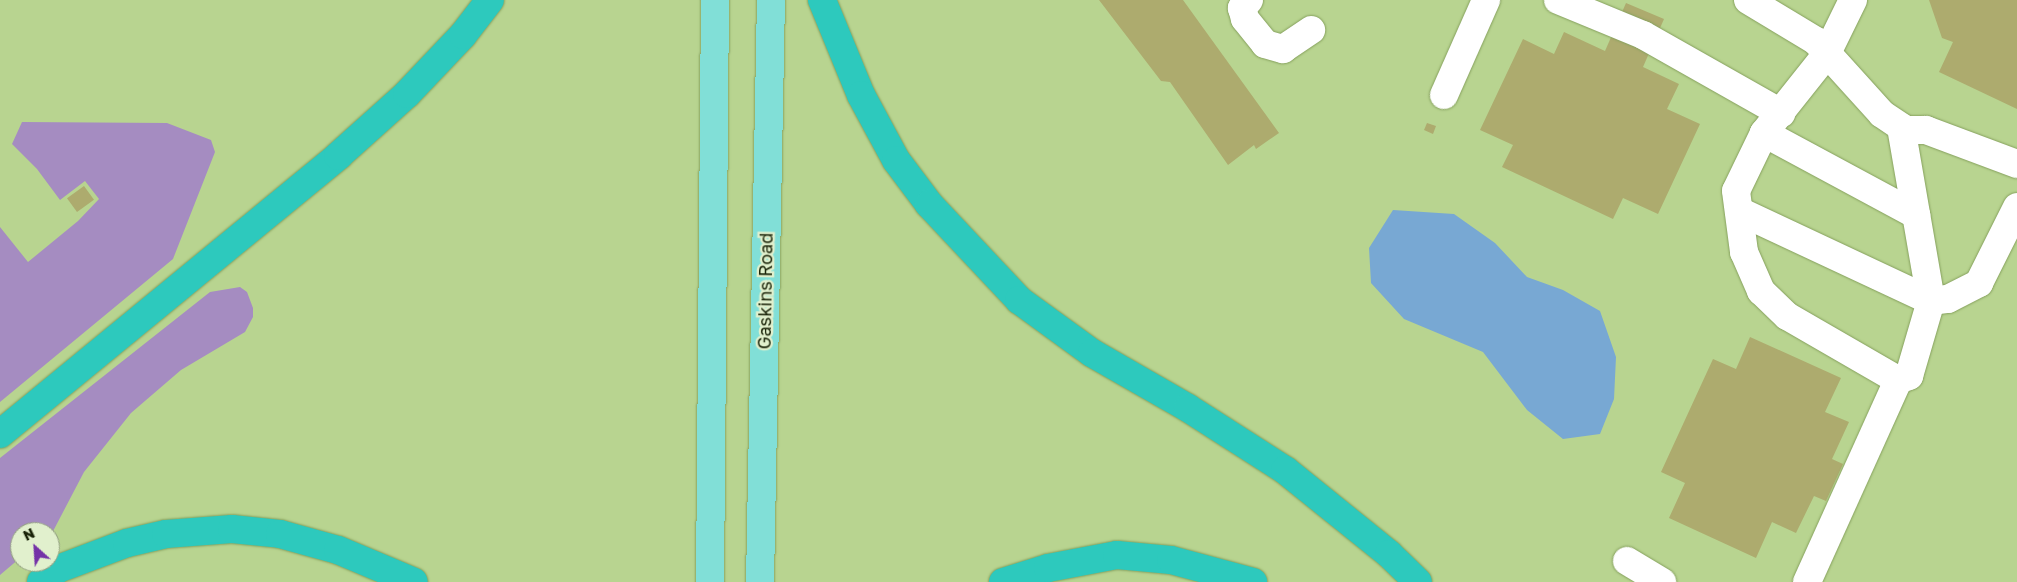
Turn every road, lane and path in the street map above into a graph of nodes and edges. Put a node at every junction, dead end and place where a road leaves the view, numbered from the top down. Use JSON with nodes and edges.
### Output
{"nodes":[{"id":1,"x":490,"y":0,"type":"edge"},
{"id":2,"x":715,"y":0,"type":"edge"},
{"id":3,"x":771,"y":0,"type":"edge"},
{"id":4,"x":822,"y":0,"type":"edge"},
{"id":5,"x":1249,"y":0,"type":"edge"},
{"id":6,"x":1486,"y":0,"type":"edge"},
{"id":7,"x":1558,"y":0,"type":"edge"},
{"id":8,"x":1853,"y":0,"type":"edge"},
{"id":9,"x":1756,"y":2,"type":"edge"},
{"id":10,"x":1311,"y":30,"type":"dead end"},
{"id":11,"x":1826,"y":55,"type":"junction"},
{"id":12,"x":1444,"y":95,"type":"dead end"},
{"id":13,"x":1773,"y":123,"type":"junction"},
{"id":14,"x":1902,"y":127,"type":"junction"},
{"id":15,"x":2017,"y":164,"type":"edge"},
{"id":16,"x":2017,"y":207,"type":"edge"},
{"id":17,"x":1739,"y":211,"type":"junction"},
{"id":18,"x":1916,"y":215,"type":"junction"},
{"id":19,"x":1931,"y":301,"type":"junction"},
{"id":20,"x":1898,"y":380,"type":"junction"},
{"id":21,"x":0,"y":434,"type":"edge"},
{"id":22,"x":1628,"y":561,"type":"dead end"},
{"id":23,"x":41,"y":582,"type":"edge"},
{"id":24,"x":414,"y":582,"type":"edge"},
{"id":25,"x":710,"y":582,"type":"edge"},
{"id":26,"x":760,"y":582,"type":"edge"},
{"id":27,"x":1003,"y":582,"type":"edge"},
{"id":28,"x":1253,"y":582,"type":"edge"},
{"id":29,"x":1418,"y":582,"type":"edge"},
{"id":30,"x":1662,"y":582,"type":"edge"},
{"id":31,"x":1807,"y":582,"type":"edge"}],
"edges":[{"from":1,"to":21,"type":"highway"},
{"from":2,"to":25,"type":"main road"},
{"from":3,"to":26,"type":"main road","name":"Gaskins Road"},
{"from":4,"to":29,"type":"highway"},
{"from":5,"to":10,"type":"lane"},
{"from":6,"to":12,"type":"lane"},
{"from":7,"to":13,"type":"lane"},
{"from":8,"to":11,"type":"lane"},
{"from":9,"to":11,"type":"lane"},
{"from":11,"to":13,"type":"lane"},
{"from":11,"to":14,"type":"lane"},
{"from":13,"to":17,"type":"lane"},
{"from":13,"to":18,"type":"lane"},
{"from":14,"to":15,"type":"lane"},
{"from":14,"to":18,"type":"lane"},
{"from":16,"to":19,"type":"lane"},
{"from":17,"to":19,"type":"lane"},
{"from":17,"to":20,"type":"lane"},
{"from":18,"to":19,"type":"lane"},
{"from":19,"to":20,"type":"lane"},
{"from":20,"to":31,"type":"lane"},
{"from":22,"to":30,"type":"lane"},
{"from":23,"to":24,"type":"highway"},
{"from":27,"to":28,"type":"highway"}]}
